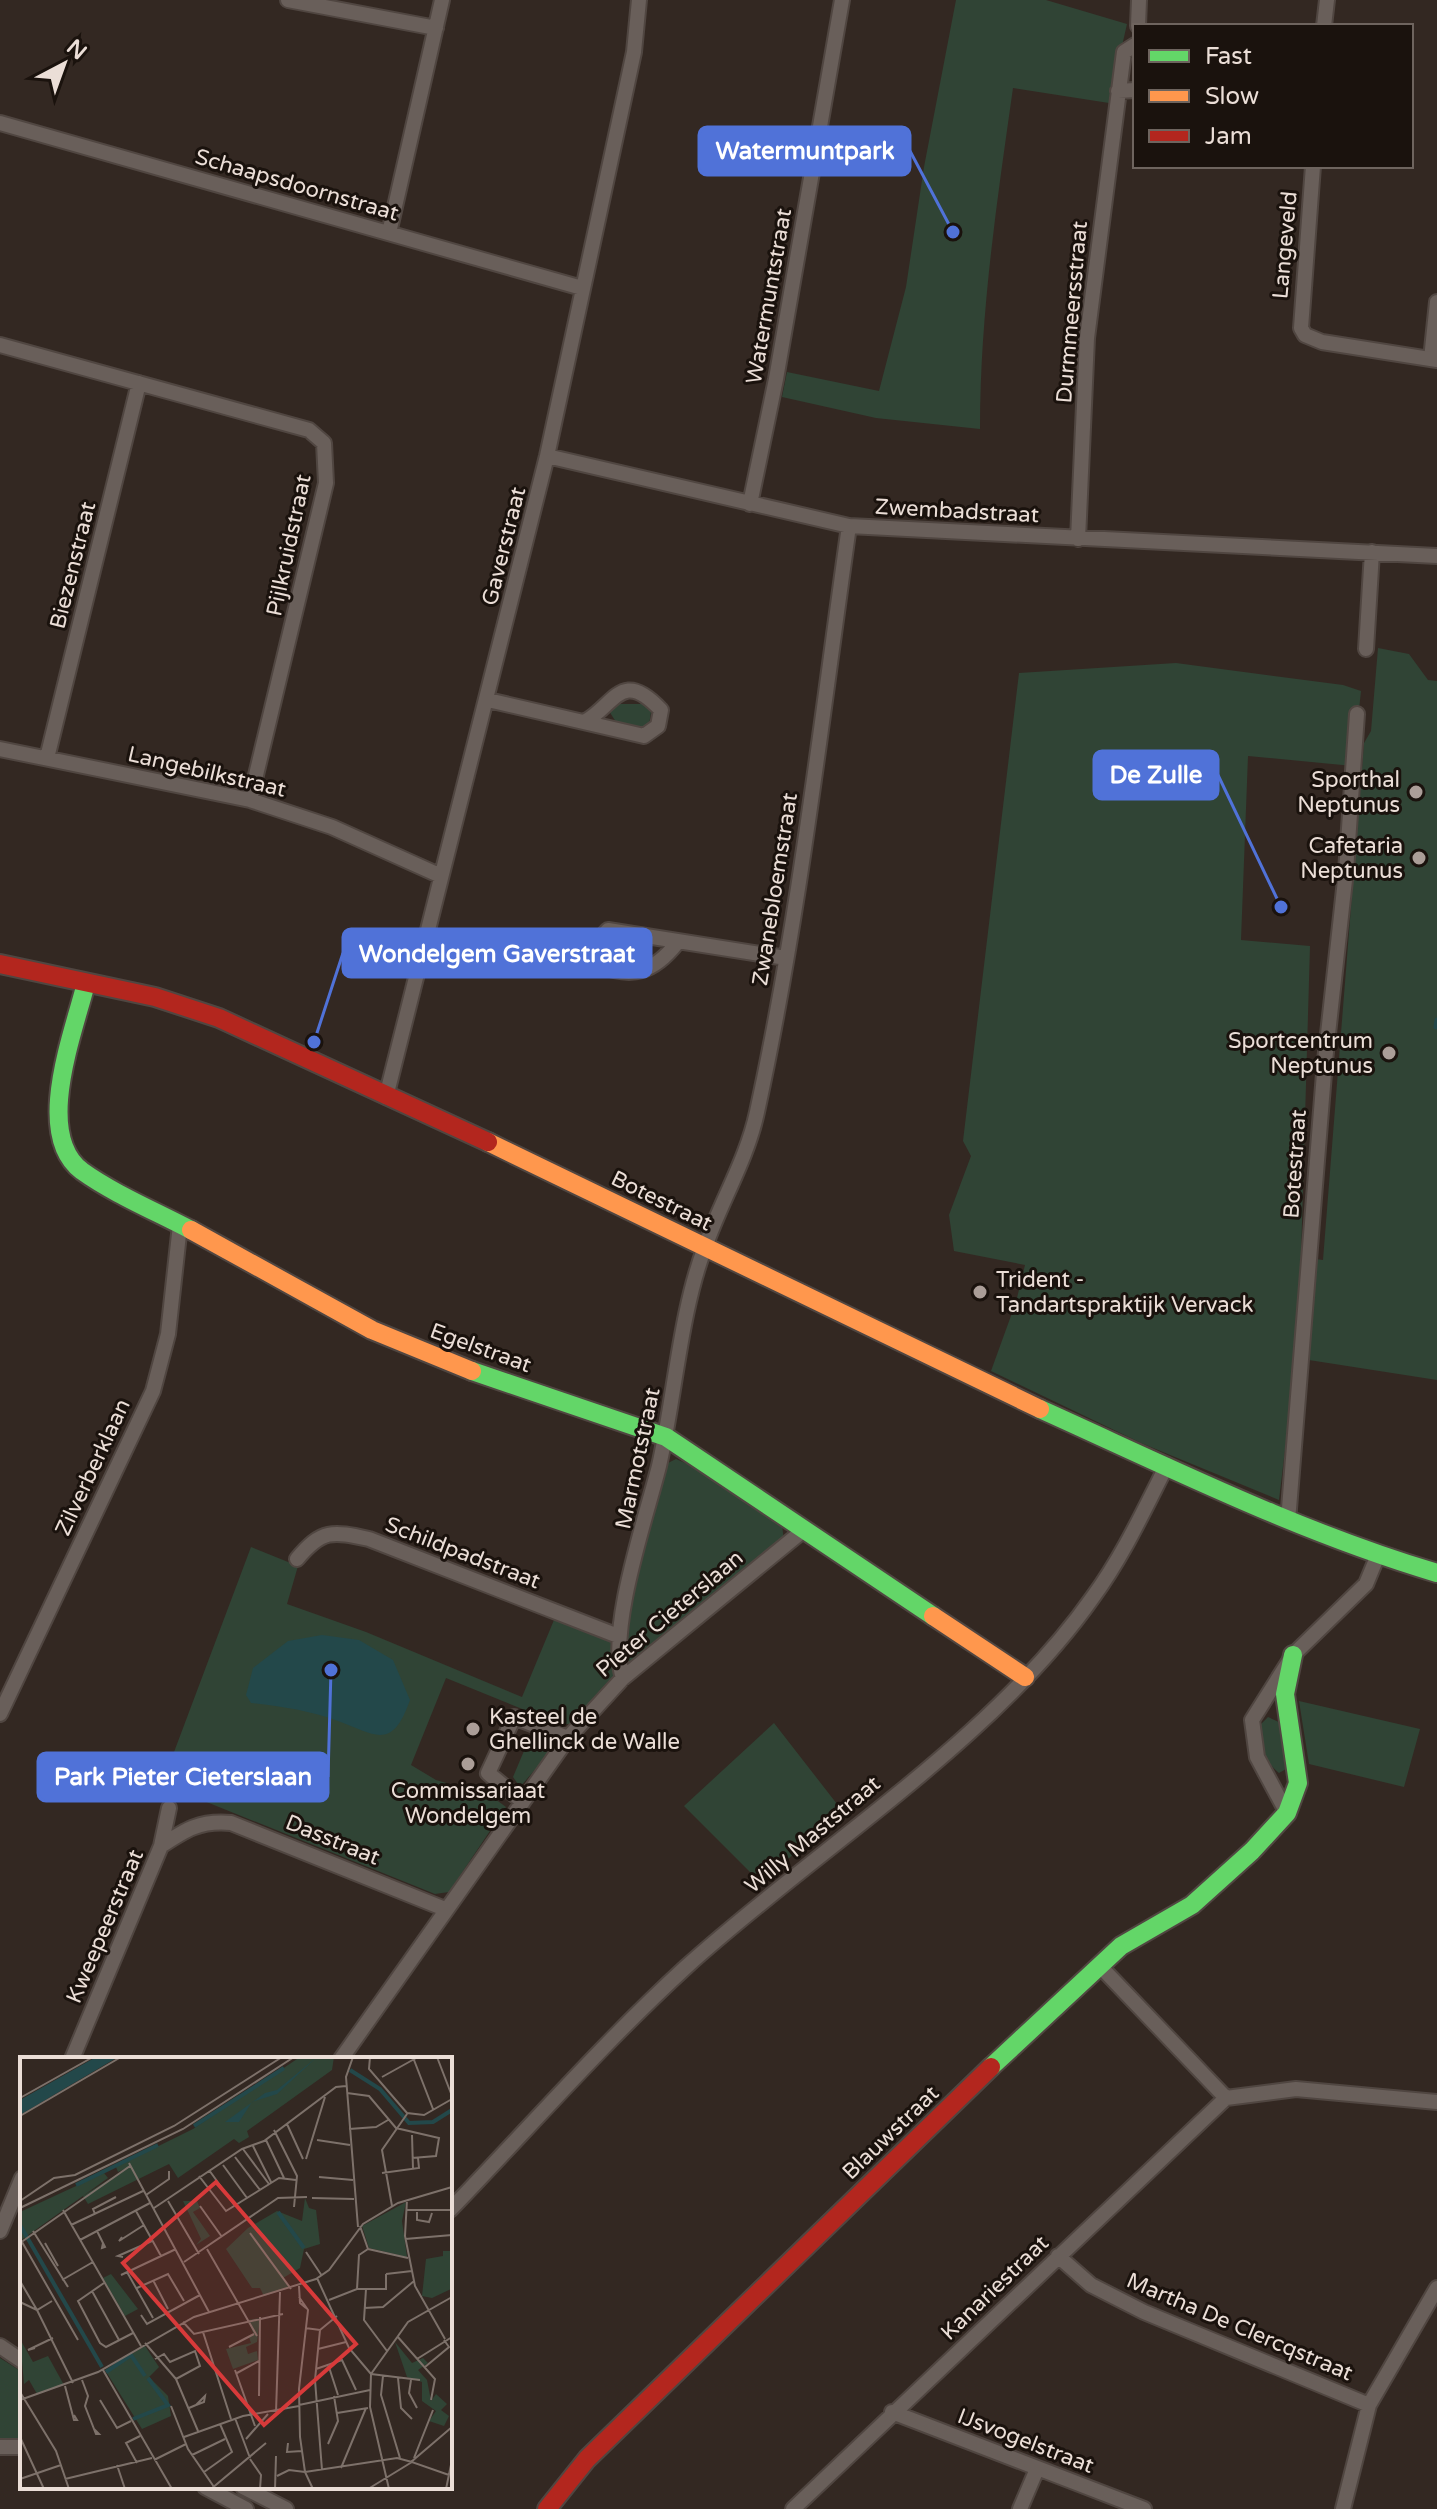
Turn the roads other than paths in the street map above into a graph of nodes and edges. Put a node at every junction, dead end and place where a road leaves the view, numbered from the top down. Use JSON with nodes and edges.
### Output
{"nodes":[{"id":1,"x":288,"y":0,"type":"edge"},
{"id":2,"x":442,"y":0,"type":"edge"},
{"id":3,"x":639,"y":0,"type":"edge"},
{"id":4,"x":842,"y":0,"type":"edge"},
{"id":5,"x":1139,"y":0,"type":"edge"},
{"id":6,"x":1327,"y":0,"type":"edge"},
{"id":7,"x":1138,"y":24,"type":"edge"},
{"id":8,"x":1324,"y":24,"type":"edge"},
{"id":9,"x":436,"y":28,"type":"junction"},
{"id":10,"x":1133,"y":46,"type":"edge"},
{"id":11,"x":1133,"y":90,"type":"edge"},
{"id":12,"x":1118,"y":91,"type":"junction"},
{"id":13,"x":0,"y":123,"type":"edge"},
{"id":14,"x":1313,"y":168,"type":"edge"},
{"id":15,"x":389,"y":233,"type":"junction"},
{"id":16,"x":582,"y":288,"type":"junction"},
{"id":17,"x":1437,"y":302,"type":"edge"},
{"id":18,"x":0,"y":345,"type":"edge"},
{"id":19,"x":1434,"y":359,"type":"edge"},
{"id":20,"x":139,"y":383,"type":"junction"},
{"id":21,"x":547,"y":456,"type":"junction"},
{"id":22,"x":750,"y":504,"type":"junction"},
{"id":23,"x":849,"y":526,"type":"junction"},
{"id":24,"x":1078,"y":539,"type":"junction"},
{"id":25,"x":1372,"y":552,"type":"junction"},
{"id":26,"x":1437,"y":556,"type":"edge"},
{"id":27,"x":1366,"y":649,"type":"dead end"},
{"id":28,"x":488,"y":700,"type":"junction"},
{"id":29,"x":1357,"y":714,"type":"dead end"},
{"id":30,"x":586,"y":721,"type":"junction"},
{"id":31,"x":0,"y":749,"type":"edge"},
{"id":32,"x":47,"y":758,"type":"junction"},
{"id":33,"x":250,"y":800,"type":"junction"},
{"id":34,"x":441,"y":876,"type":"junction"},
{"id":35,"x":677,"y":943,"type":"junction"},
{"id":36,"x":786,"y":958,"type":"junction"},
{"id":37,"x":0,"y":964,"type":"edge"},
{"id":38,"x":86,"y":983,"type":"junction"},
{"id":39,"x":386,"y":1097,"type":"junction"},
{"id":40,"x":180,"y":1225,"type":"junction"},
{"id":41,"x":704,"y":1248,"type":"junction"},
{"id":42,"x":666,"y":1437,"type":"junction"},
{"id":43,"x":1167,"y":1465,"type":"junction"},
{"id":44,"x":1288,"y":1521,"type":"junction"},
{"id":45,"x":805,"y":1529,"type":"junction"},
{"id":46,"x":1378,"y":1555,"type":"junction"},
{"id":47,"x":297,"y":1559,"type":"dead end"},
{"id":48,"x":1437,"y":1573,"type":"edge"},
{"id":49,"x":618,"y":1636,"type":"junction"},
{"id":50,"x":1293,"y":1655,"type":"junction"},
{"id":51,"x":1025,"y":1677,"type":"junction"},
{"id":52,"x":623,"y":1678,"type":"junction"},
{"id":53,"x":0,"y":1714,"type":"edge"},
{"id":54,"x":568,"y":1738,"type":"junction"},
{"id":55,"x":523,"y":1802,"type":"junction"},
{"id":56,"x":169,"y":1808,"type":"dead end"},
{"id":57,"x":1287,"y":1813,"type":"junction"},
{"id":58,"x":161,"y":1846,"type":"junction"},
{"id":59,"x":445,"y":1909,"type":"junction"},
{"id":60,"x":1099,"y":1965,"type":"junction"},
{"id":61,"x":73,"y":2057,"type":"edge"},
{"id":62,"x":343,"y":2057,"type":"edge"},
{"id":63,"x":1226,"y":2098,"type":"junction"},
{"id":64,"x":1437,"y":2102,"type":"edge"},
{"id":65,"x":20,"y":2183,"type":"edge"},
{"id":66,"x":452,"y":2208,"type":"edge"},
{"id":67,"x":0,"y":2231,"type":"edge"},
{"id":68,"x":1058,"y":2256,"type":"junction"},
{"id":69,"x":1437,"y":2288,"type":"edge"},
{"id":70,"x":0,"y":2346,"type":"edge"},
{"id":71,"x":20,"y":2360,"type":"edge"},
{"id":72,"x":1369,"y":2405,"type":"junction"},
{"id":73,"x":892,"y":2412,"type":"junction"},
{"id":74,"x":1037,"y":2469,"type":"junction"},
{"id":75,"x":212,"y":2489,"type":"edge"},
{"id":76,"x":247,"y":2489,"type":"edge"},
{"id":77,"x":246,"y":2509,"type":"edge"},
{"id":78,"x":286,"y":2509,"type":"edge"},
{"id":79,"x":547,"y":2509,"type":"edge"},
{"id":80,"x":793,"y":2509,"type":"edge"},
{"id":81,"x":1020,"y":2509,"type":"edge"},
{"id":82,"x":1144,"y":2509,"type":"edge"},
{"id":83,"x":1343,"y":2509,"type":"edge"}],
"edges":[{"from":1,"to":9,"type":"street"},
{"from":2,"to":9,"type":"street"},
{"from":3,"to":16,"type":"street","name":"Gaverstraat"},
{"from":4,"to":22,"type":"street","name":"Watermuntstraat"},
{"from":5,"to":7,"type":"street"},
{"from":6,"to":8,"type":"street"},
{"from":9,"to":15,"type":"street"},
{"from":10,"to":12,"type":"street","name":"Durmmeersstraat"},
{"from":11,"to":12,"type":"street"},
{"from":12,"to":24,"type":"street","name":"Durmmeersstraat"},
{"from":13,"to":15,"type":"street","name":"Schaapsdoornstraat"},
{"from":14,"to":19,"type":"street","name":"Langeveld"},
{"from":15,"to":16,"type":"street","name":"Schaapsdoornstraat"},
{"from":16,"to":21,"type":"street","name":"Gaverstraat"},
{"from":17,"to":19,"type":"street"},
{"from":18,"to":20,"type":"street","name":"Pijlkruidstraat"},
{"from":20,"to":32,"type":"street","name":"Biezenstraat"},
{"from":20,"to":33,"type":"street","name":"Pijlkruidstraat"},
{"from":21,"to":22,"type":"street","name":"Zwembadstraat"},
{"from":21,"to":28,"type":"street","name":"Gaverstraat"},
{"from":22,"to":23,"type":"street","name":"Zwembadstraat"},
{"from":23,"to":24,"type":"street","name":"Zwembadstraat"},
{"from":23,"to":36,"type":"street","name":"Zwanebloemstraat"},
{"from":24,"to":25,"type":"street","name":"Zwembadstraat"},
{"from":25,"to":26,"type":"street","name":"Zwembadstraat"},
{"from":25,"to":27,"type":"street"},
{"from":28,"to":30,"type":"street"},
{"from":28,"to":34,"type":"street","name":"Gaverstraat"},
{"from":29,"to":44,"type":"street","name":"Botestraat"},
{"from":30,"to":30,"type":"street"},
{"from":31,"to":32,"type":"street","name":"Langebilkstraat"},
{"from":32,"to":33,"type":"street","name":"Langebilkstraat"},
{"from":33,"to":34,"type":"street","name":"Langebilkstraat"},
{"from":34,"to":39,"type":"street","name":"Gaverstraat"},
{"from":35,"to":35,"type":"street"},
{"from":35,"to":36,"type":"street"},
{"from":36,"to":41,"type":"street","name":"Zwanebloemstraat"},
{"from":37,"to":38,"type":"street","name":"Botestraat"},
{"from":38,"to":39,"type":"street","name":"Botestraat"},
{"from":38,"to":40,"type":"street","name":"Egelstraat"},
{"from":39,"to":41,"type":"street","name":"Botestraat"},
{"from":40,"to":42,"type":"street","name":"Egelstraat"},
{"from":40,"to":53,"type":"street","name":"Zilverberklaan"},
{"from":41,"to":42,"type":"street","name":"Marmotstraat"},
{"from":41,"to":43,"type":"street","name":"Botestraat"},
{"from":42,"to":45,"type":"street","name":"Egelstraat"},
{"from":42,"to":49,"type":"street","name":"Marmotstraat"},
{"from":43,"to":44,"type":"street","name":"Botestraat"},
{"from":43,"to":51,"type":"street","name":"Willy Maststraat"},
{"from":44,"to":46,"type":"street","name":"Botestraat"},
{"from":45,"to":51,"type":"street","name":"Egelstraat"},
{"from":45,"to":52,"type":"street","name":"Pieter Cieterslaan"},
{"from":46,"to":48,"type":"street","name":"Botestraat"},
{"from":46,"to":50,"type":"street"},
{"from":47,"to":49,"type":"street","name":"Schildpadstraat"},
{"from":49,"to":52,"type":"street","name":"Marmotstraat"},
{"from":50,"to":57,"type":"street","name":"Blauwstraat"},
{"from":50,"to":57,"type":"street"},
{"from":51,"to":66,"type":"street","name":"Willy Maststraat"},
{"from":52,"to":54,"type":"street","name":"Pieter Cieterslaan"},
{"from":54,"to":55,"type":"street","name":"Pieter Cieterslaan"},
{"from":54,"to":55,"type":"street"},
{"from":55,"to":59,"type":"street","name":"Pieter Cieterslaan"},
{"from":56,"to":58,"type":"street","name":"Kweepeerstraat"},
{"from":57,"to":60,"type":"street","name":"Blauwstraat"},
{"from":58,"to":59,"type":"street","name":"Dasstraat"},
{"from":58,"to":61,"type":"street","name":"Kweepeerstraat"},
{"from":59,"to":62,"type":"street","name":"Pieter Cieterslaan"},
{"from":60,"to":63,"type":"street"},
{"from":60,"to":79,"type":"street","name":"Blauwstraat"},
{"from":63,"to":64,"type":"street"},
{"from":63,"to":68,"type":"street","name":"Kanariestraat"},
{"from":65,"to":67,"type":"street"},
{"from":68,"to":72,"type":"street","name":"Martha De Clercqstraat"},
{"from":68,"to":73,"type":"street","name":"Kanariestraat"},
{"from":69,"to":72,"type":"street"},
{"from":70,"to":71,"type":"street"},
{"from":72,"to":83,"type":"street"},
{"from":73,"to":74,"type":"street","name":"IJsvogelstraat"},
{"from":73,"to":80,"type":"street","name":"Kanariestraat"},
{"from":74,"to":81,"type":"street"},
{"from":74,"to":82,"type":"street","name":"IJsvogelstraat"},
{"from":75,"to":77,"type":"street"},
{"from":76,"to":78,"type":"street"}]}
